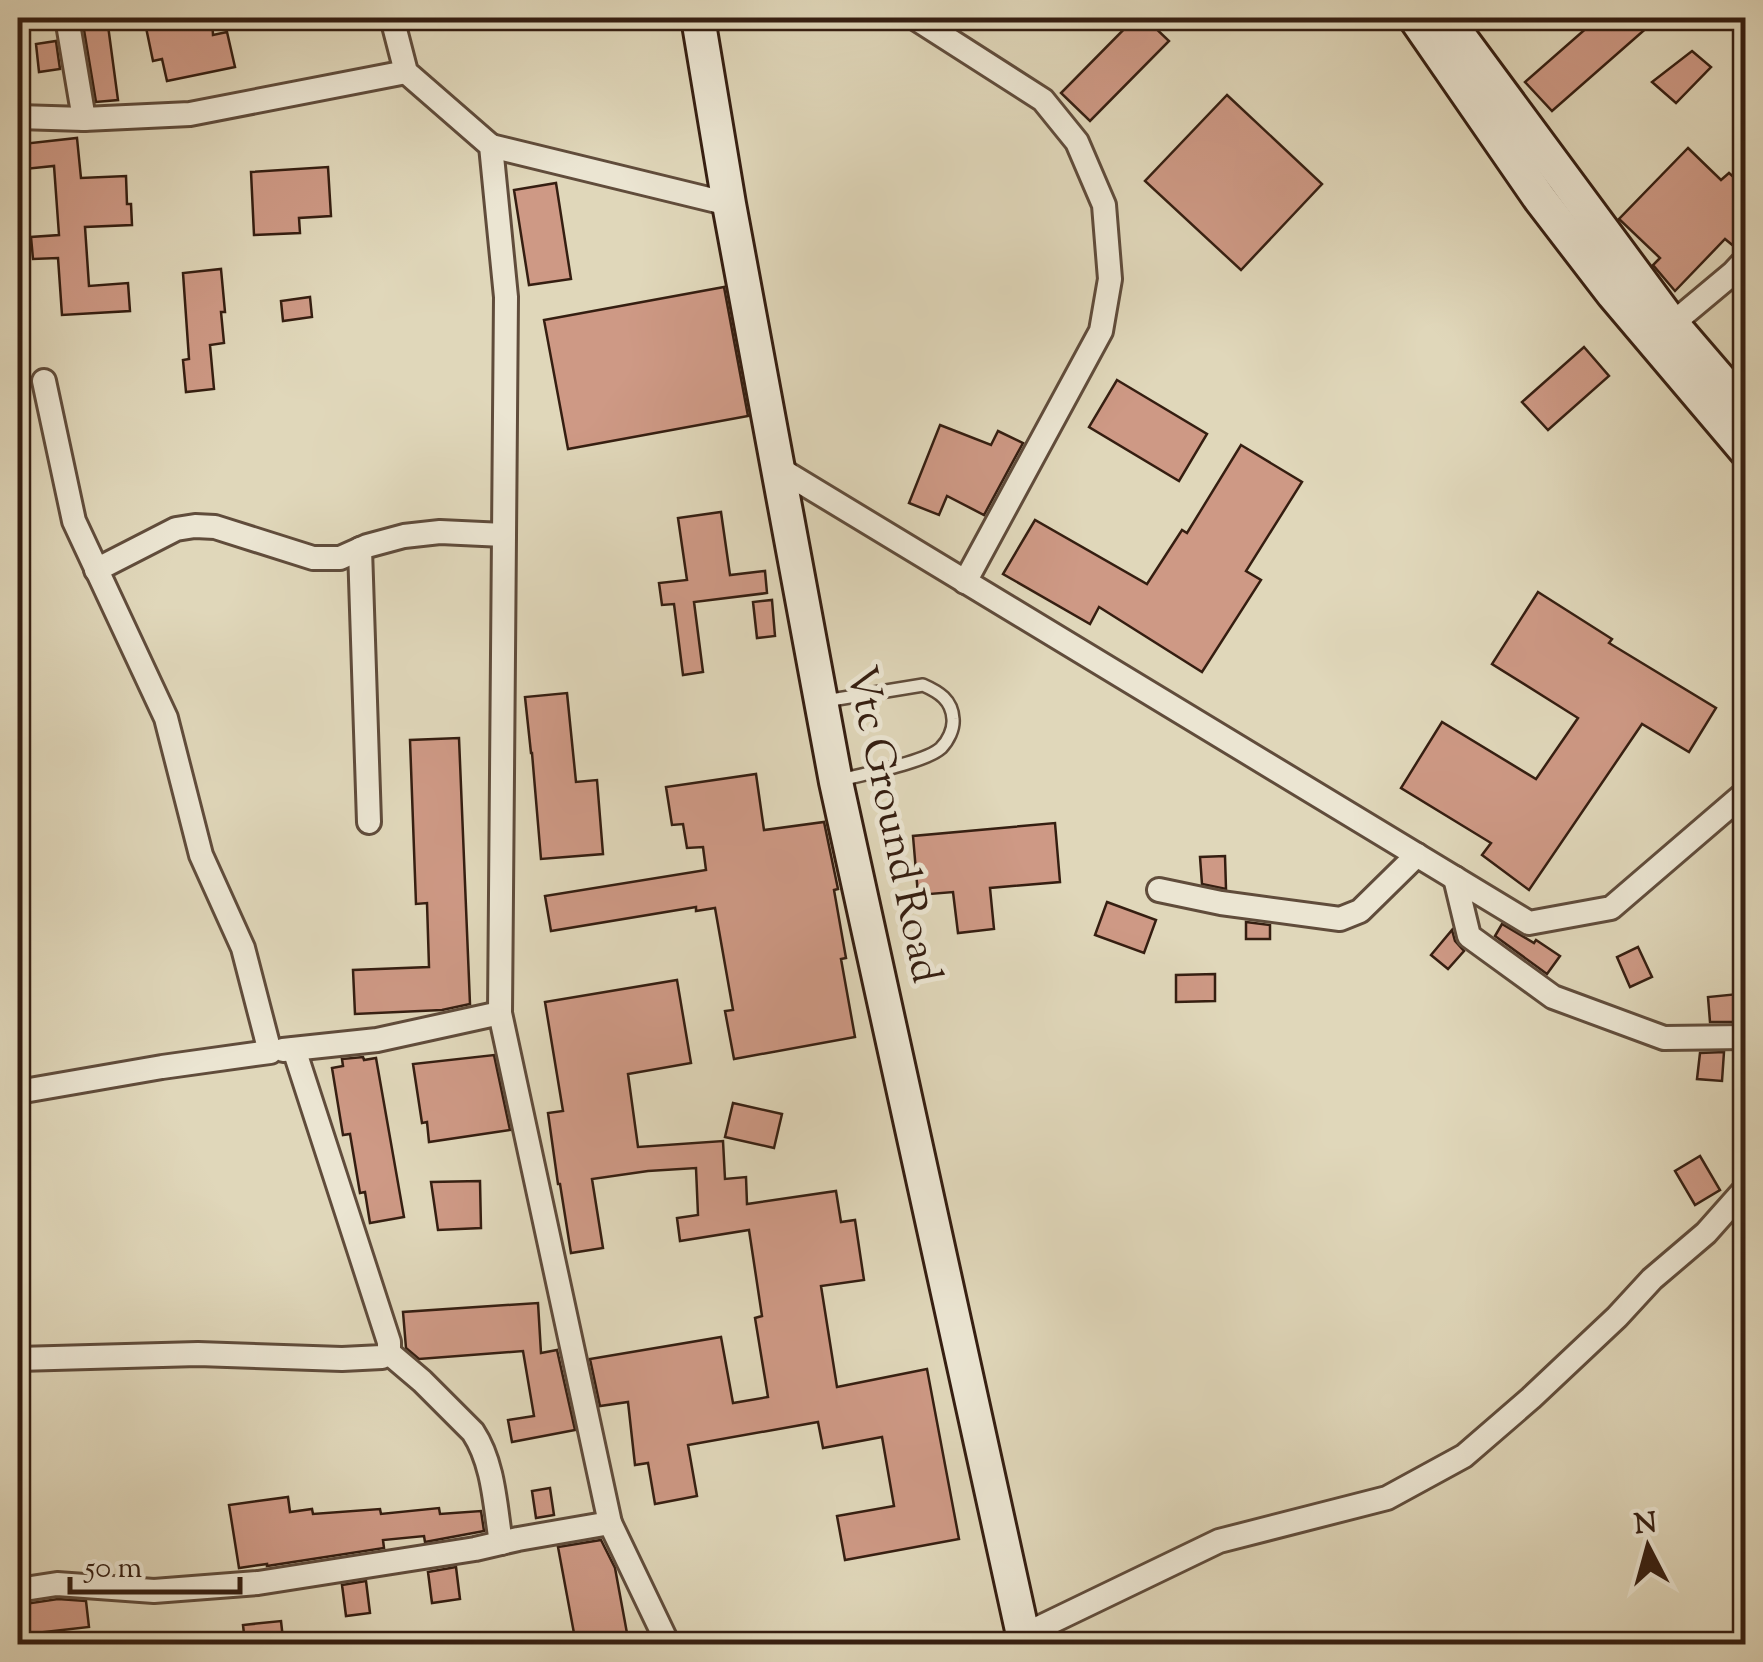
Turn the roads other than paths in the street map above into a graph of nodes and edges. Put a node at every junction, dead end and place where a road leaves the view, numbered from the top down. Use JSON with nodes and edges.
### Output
{"nodes":[{"id":1,"x":67,"y":18,"type":"edge"},
{"id":2,"x":392,"y":18,"type":"edge"},
{"id":3,"x":698,"y":18,"type":"edge"},
{"id":4,"x":915,"y":18,"type":"edge"},
{"id":5,"x":1415,"y":18,"type":"edge"},
{"id":6,"x":1446,"y":18,"type":"edge"},
{"id":7,"x":406,"y":72,"type":"junction"},
{"id":8,"x":18,"y":118,"type":"edge"},
{"id":9,"x":84,"y":119,"type":"junction"},
{"id":10,"x":492,"y":146,"type":"junction"},
{"id":11,"x":729,"y":204,"type":"junction"},
{"id":12,"x":1746,"y":260,"type":"edge"},
{"id":13,"x":1672,"y":324,"type":"junction"},
{"id":14,"x":44,"y":381,"type":"dead end"},
{"id":15,"x":1746,"y":410,"type":"edge"},
{"id":16,"x":1746,"y":451,"type":"edge"},
{"id":17,"x":778,"y":468,"type":"junction"},
{"id":18,"x":504,"y":535,"type":"junction"},
{"id":19,"x":360,"y":549,"type":"junction"},
{"id":20,"x":96,"y":570,"type":"junction"},
{"id":21,"x":966,"y":582,"type":"junction"},
{"id":22,"x":820,"y":701,"type":"junction"},
{"id":23,"x":836,"y":782,"type":"junction"},
{"id":24,"x":1746,"y":792,"type":"edge"},
{"id":25,"x":369,"y":822,"type":"dead end"},
{"id":26,"x":1417,"y":855,"type":"junction"},
{"id":27,"x":1455,"y":878,"type":"junction"},
{"id":28,"x":1159,"y":890,"type":"dead end"},
{"id":29,"x":500,"y":1014,"type":"junction"},
{"id":30,"x":1746,"y":1037,"type":"edge"},
{"id":31,"x":294,"y":1049,"type":"junction"},
{"id":32,"x":270,"y":1052,"type":"junction"},
{"id":33,"x":18,"y":1092,"type":"edge"},
{"id":34,"x":1746,"y":1188,"type":"edge"},
{"id":35,"x":389,"y":1353,"type":"junction"},
{"id":36,"x":18,"y":1360,"type":"edge"},
{"id":37,"x":610,"y":1522,"type":"junction"},
{"id":38,"x":500,"y":1543,"type":"junction"},
{"id":39,"x":18,"y":1590,"type":"edge"},
{"id":40,"x":1024,"y":1640,"type":"edge"},
{"id":41,"x":668,"y":1644,"type":"edge"}],
"edges":[{"from":1,"to":9,"type":"street"},
{"from":2,"to":7,"type":"street"},
{"from":3,"to":11,"type":"street","name":"Vtc Ground Road"},
{"from":4,"to":21,"type":"street"},
{"from":5,"to":16,"type":"street"},
{"from":6,"to":13,"type":"street"},
{"from":7,"to":9,"type":"street"},
{"from":7,"to":10,"type":"street"},
{"from":8,"to":9,"type":"street"},
{"from":10,"to":11,"type":"street"},
{"from":10,"to":18,"type":"street"},
{"from":11,"to":17,"type":"street","name":"Vtc Ground Road"},
{"from":12,"to":13,"type":"street"},
{"from":13,"to":15,"type":"street"},
{"from":14,"to":20,"type":"street"},
{"from":17,"to":21,"type":"street"},
{"from":17,"to":22,"type":"street","name":"Vtc Ground Road"},
{"from":18,"to":19,"type":"street"},
{"from":18,"to":29,"type":"street"},
{"from":19,"to":20,"type":"street"},
{"from":19,"to":25,"type":"street"},
{"from":20,"to":32,"type":"street"},
{"from":21,"to":26,"type":"street"},
{"from":22,"to":23,"type":"street","name":"Vtc Ground Road"},
{"from":22,"to":23,"type":"lane"},
{"from":23,"to":40,"type":"street","name":"Vtc Ground Road"},
{"from":24,"to":27,"type":"street"},
{"from":26,"to":27,"type":"street"},
{"from":26,"to":28,"type":"street"},
{"from":27,"to":30,"type":"street"},
{"from":29,"to":31,"type":"street"},
{"from":29,"to":37,"type":"street"},
{"from":31,"to":32,"type":"street"},
{"from":31,"to":35,"type":"street"},
{"from":32,"to":33,"type":"street"},
{"from":34,"to":40,"type":"street"},
{"from":35,"to":36,"type":"street"},
{"from":35,"to":38,"type":"street"},
{"from":37,"to":38,"type":"street"},
{"from":37,"to":41,"type":"street"},
{"from":38,"to":39,"type":"street"}]}
